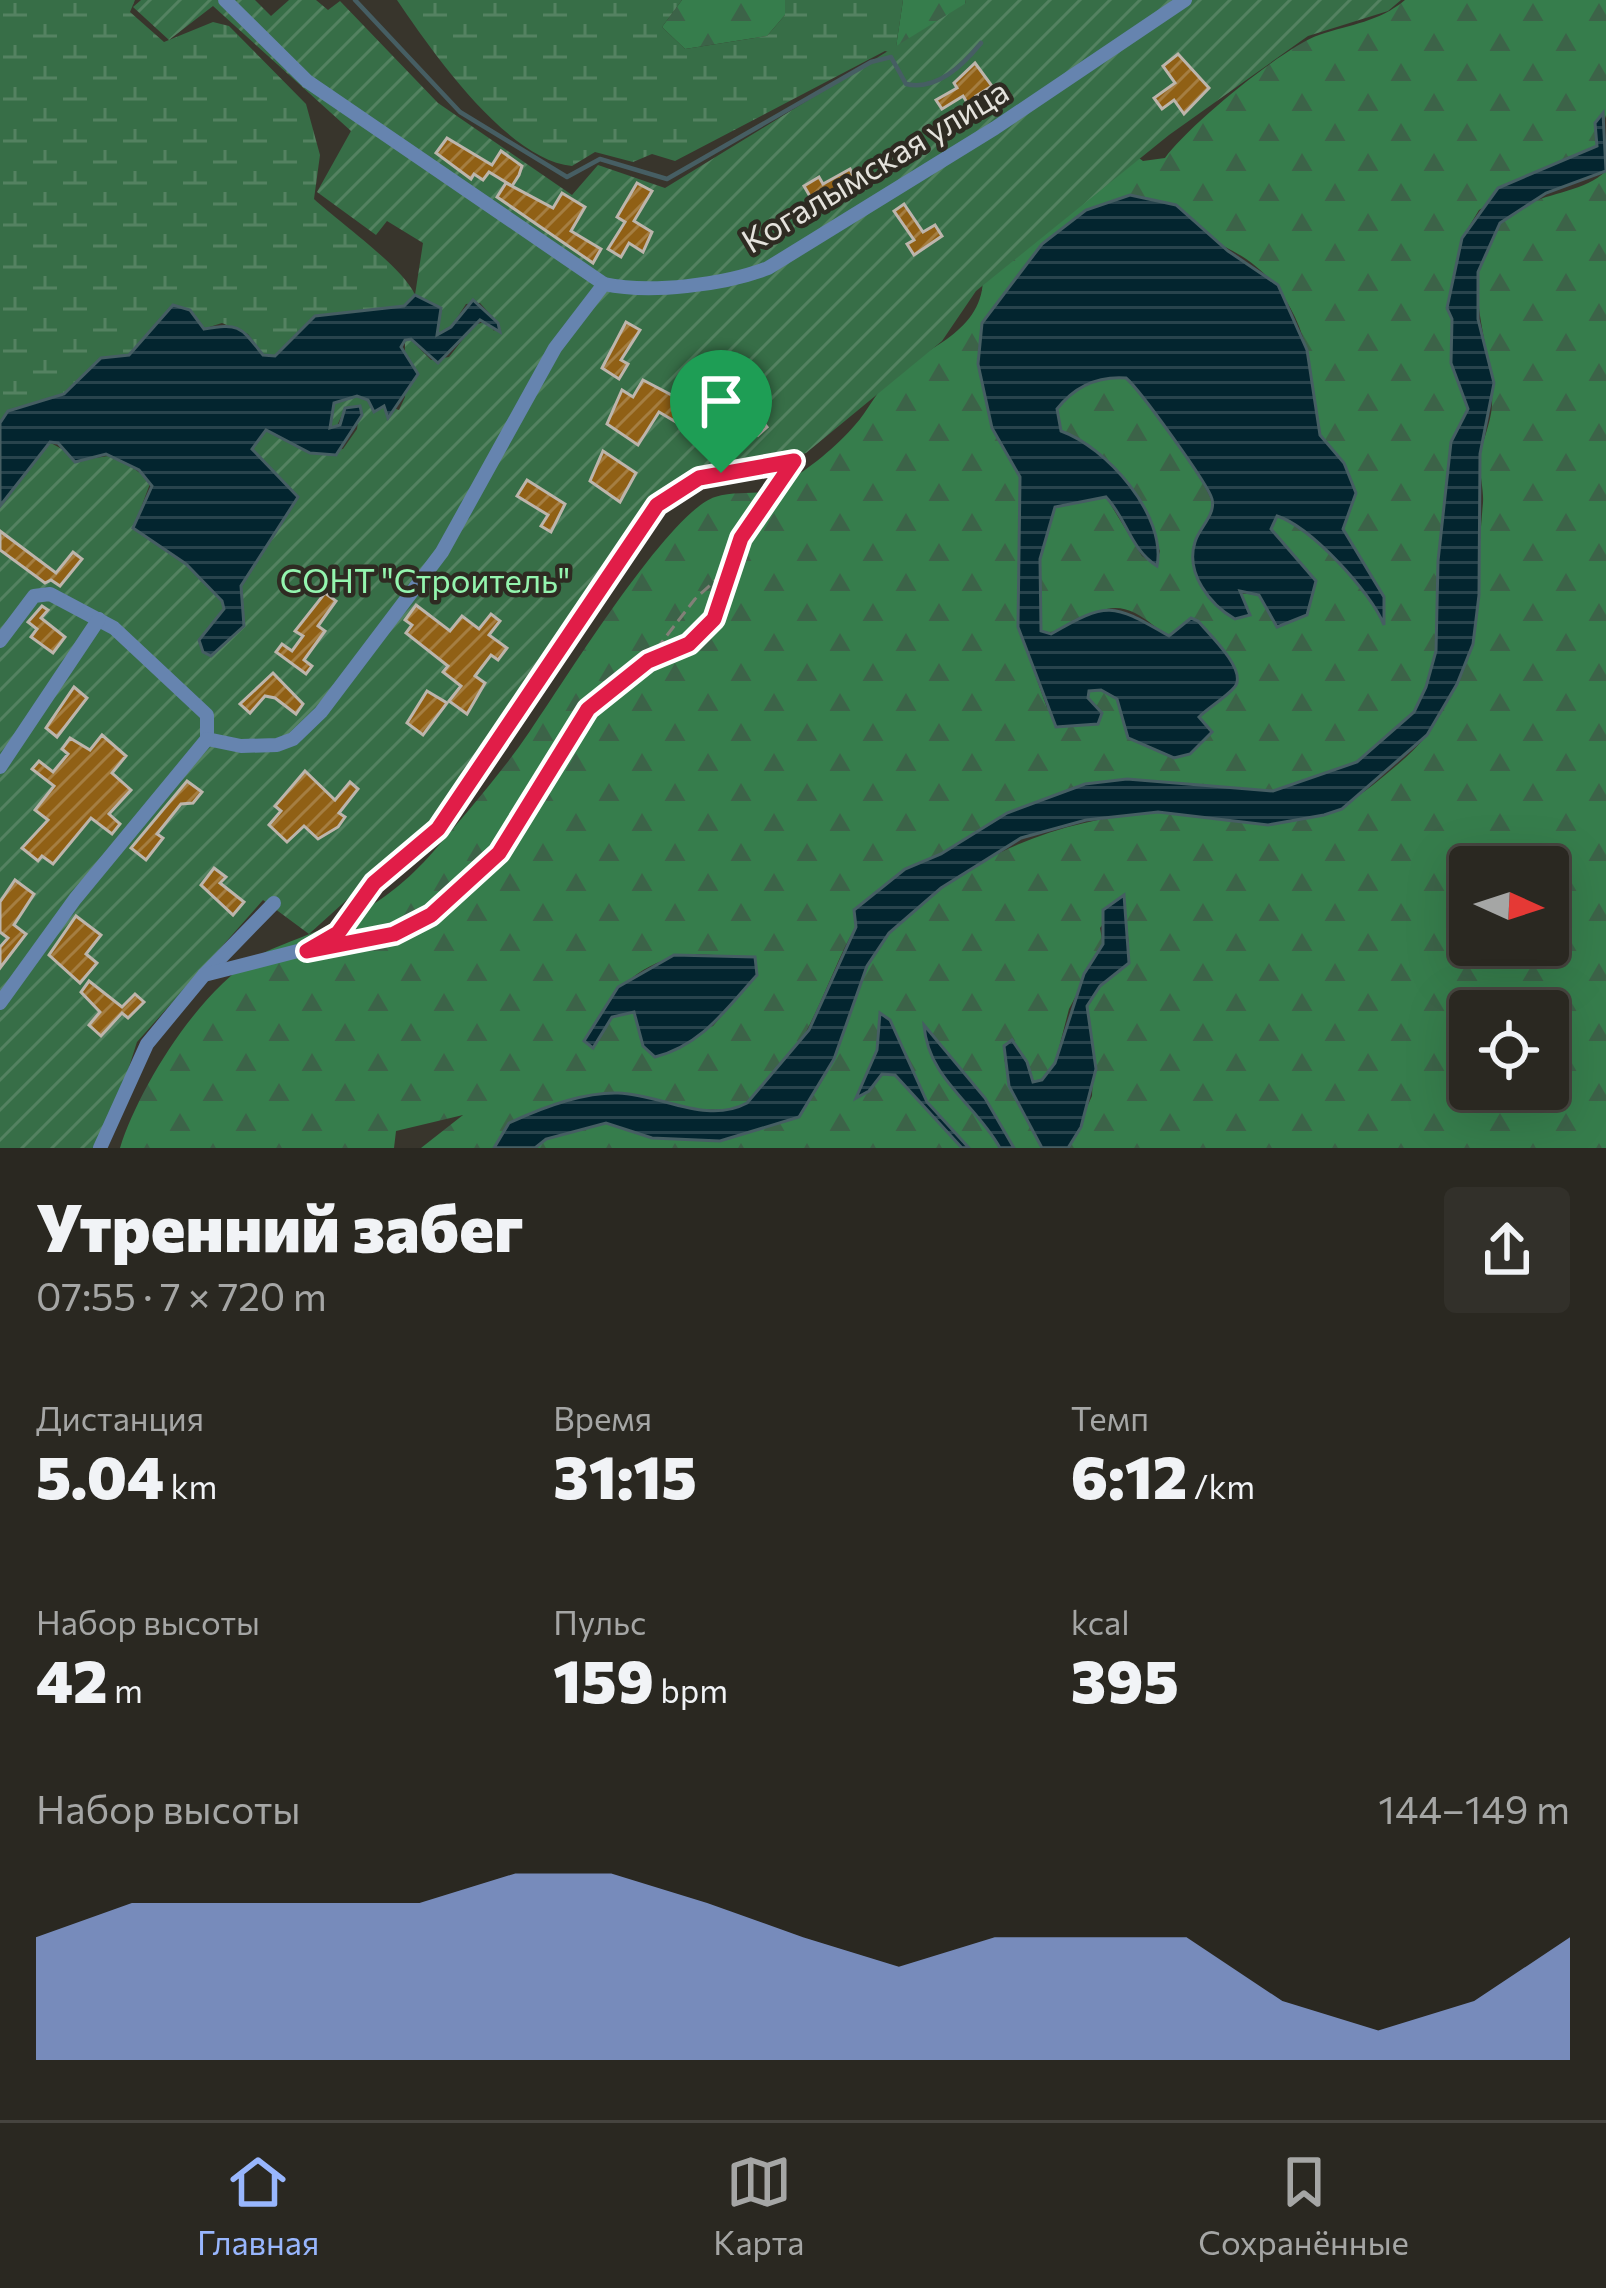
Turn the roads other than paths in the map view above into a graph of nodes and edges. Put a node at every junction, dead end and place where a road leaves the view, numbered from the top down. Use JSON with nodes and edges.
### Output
{"nodes":[{"id":1,"x":225,"y":0,"type":"edge"},
{"id":2,"x":1185,"y":0,"type":"edge"},
{"id":3,"x":604,"y":284,"type":"junction"},
{"id":4,"x":794,"y":461,"type":"road end"},
{"id":5,"x":99,"y":619,"type":"junction"},
{"id":6,"x":0,"y":641,"type":"edge"},
{"id":7,"x":207,"y":739,"type":"junction"},
{"id":8,"x":0,"y":767,"type":"edge"},
{"id":9,"x":274,"y":903,"type":"dead end"},
{"id":10,"x":203,"y":975,"type":"junction"},
{"id":11,"x":0,"y":1003,"type":"edge"},
{"id":12,"x":100,"y":1148,"type":"edge"}],
"edges":[{"from":1,"to":3,"type":"street"},
{"from":2,"to":3,"type":"street","name":"Когалымская улица"},
{"from":3,"to":7,"type":"street"},
{"from":4,"to":10,"type":"street"},
{"from":5,"to":6,"type":"street"},
{"from":5,"to":7,"type":"street"},
{"from":5,"to":8,"type":"street"},
{"from":7,"to":11,"type":"street"},
{"from":9,"to":10,"type":"street"},
{"from":10,"to":12,"type":"street"}]}
